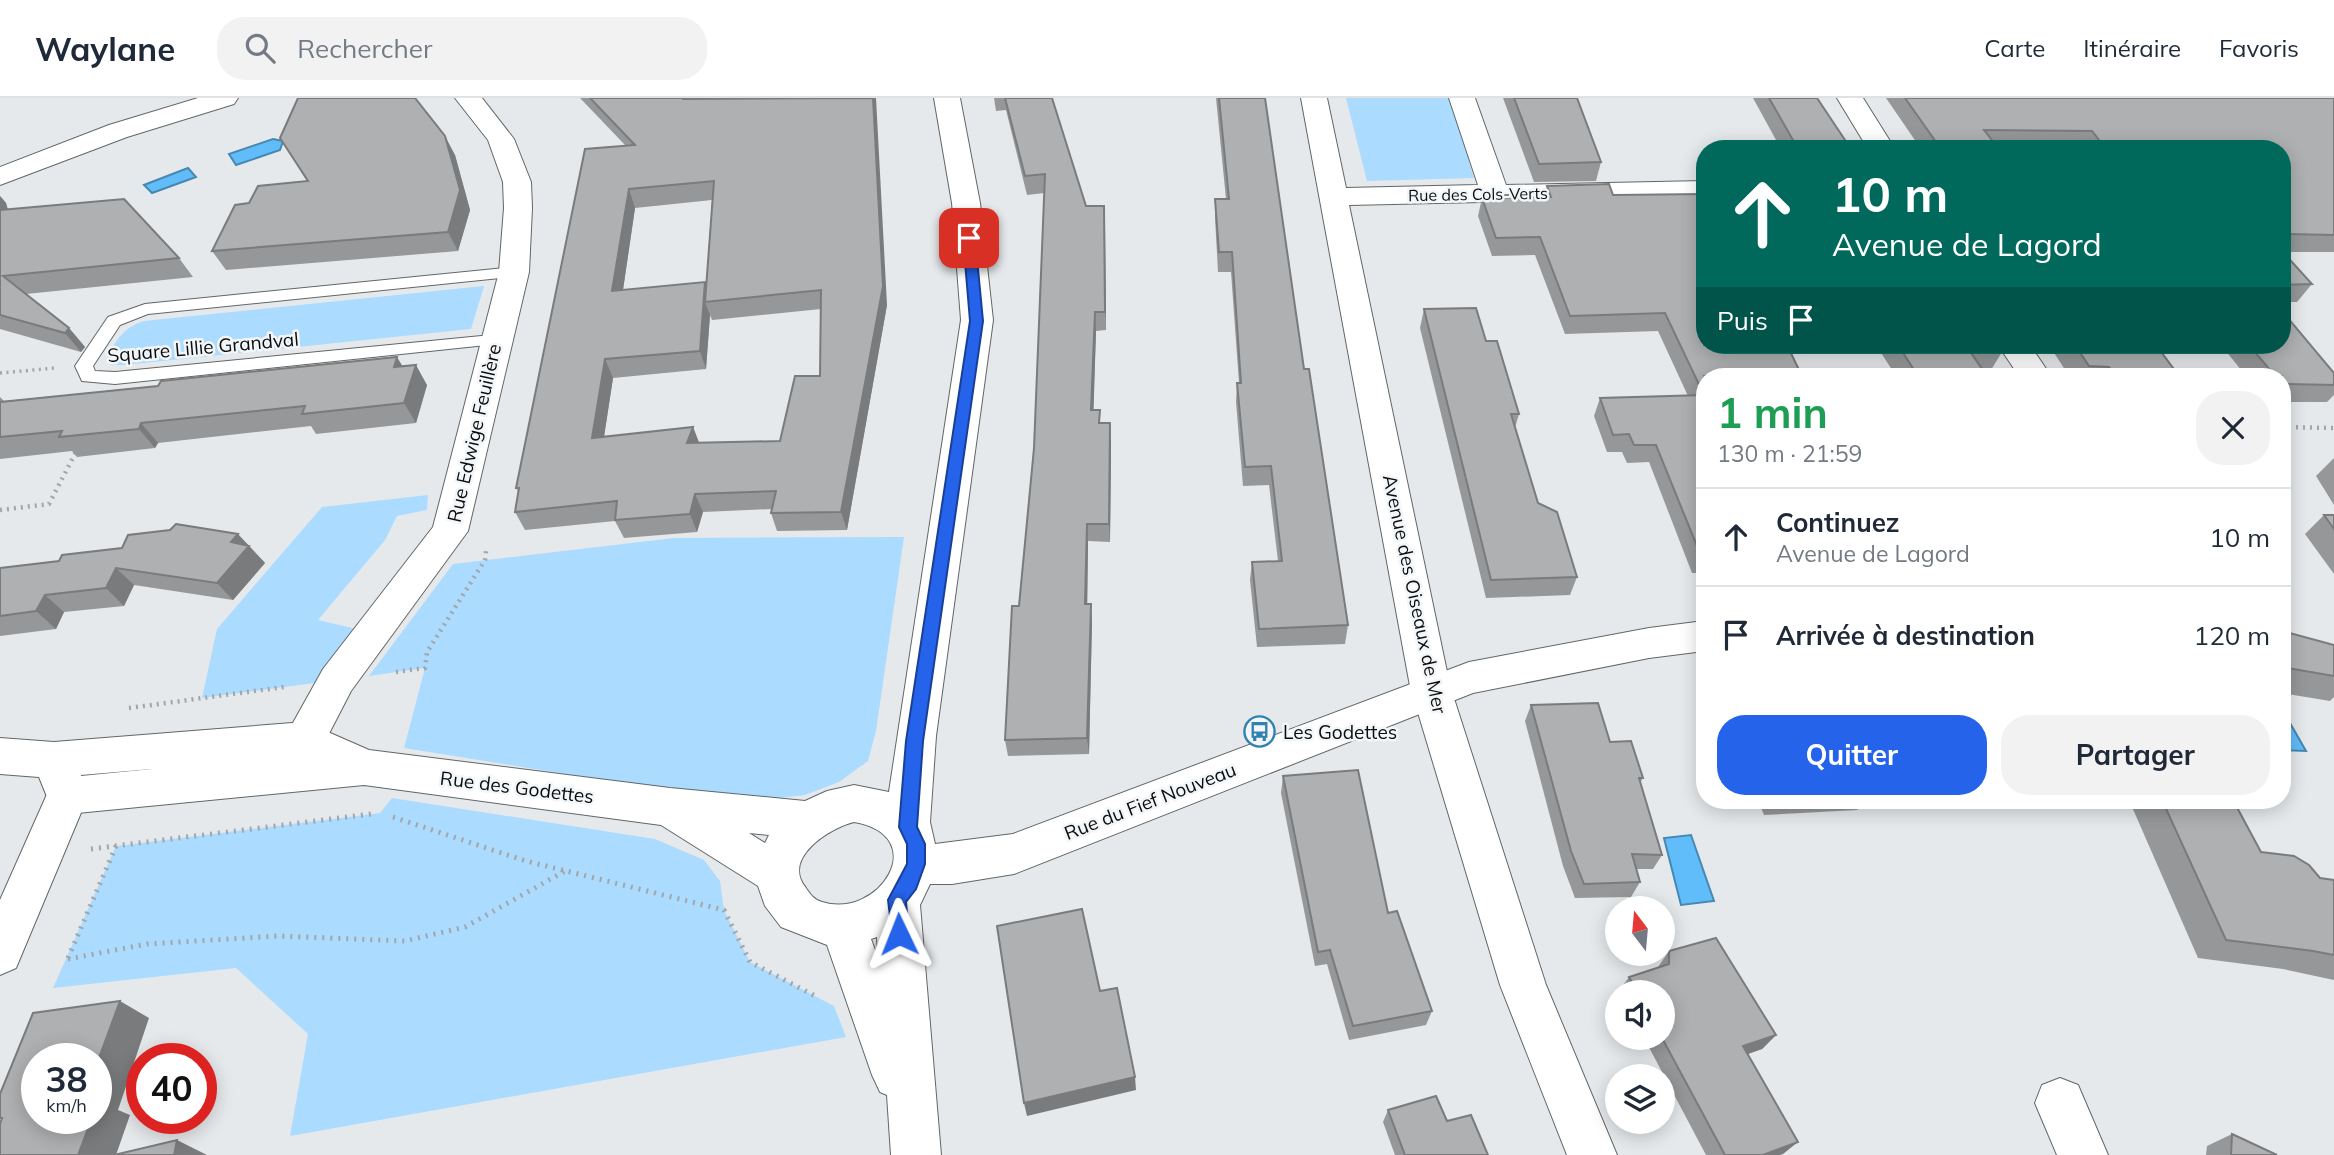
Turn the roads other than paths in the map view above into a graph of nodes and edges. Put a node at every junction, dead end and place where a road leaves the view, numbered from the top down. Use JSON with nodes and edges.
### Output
{"nodes":[{"id":1,"x":225,"y":98,"type":"edge"},
{"id":2,"x":468,"y":98,"type":"edge"},
{"id":3,"x":947,"y":98,"type":"edge"},
{"id":4,"x":1314,"y":98,"type":"edge"},
{"id":5,"x":1462,"y":98,"type":"edge"},
{"id":6,"x":1850,"y":98,"type":"edge"},
{"id":7,"x":1876,"y":140,"type":"edge"},
{"id":8,"x":0,"y":177,"type":"edge"},
{"id":9,"x":1696,"y":189,"type":"edge"},
{"id":10,"x":1495,"y":194,"type":"junction"},
{"id":11,"x":1336,"y":197,"type":"junction"},
{"id":12,"x":513,"y":272,"type":"junction"},
{"id":13,"x":496,"y":338,"type":"junction"},
{"id":14,"x":1696,"y":637,"type":"edge"},
{"id":15,"x":1432,"y":693,"type":"junction"},
{"id":16,"x":305,"y":739,"type":"junction"},
{"id":17,"x":914,"y":741,"type":"junction"},
{"id":18,"x":0,"y":756,"type":"edge"},
{"id":19,"x":364,"y":767,"type":"junction"},
{"id":20,"x":61,"y":778,"type":"junction"},
{"id":21,"x":860,"y":803,"type":"junction"},
{"id":22,"x":670,"y":807,"type":"junction"},
{"id":23,"x":807,"y":820,"type":"junction"},
{"id":24,"x":907,"y":864,"type":"junction"},
{"id":25,"x":778,"y":875,"type":"junction"},
{"id":26,"x":843,"y":925,"type":"junction"},
{"id":27,"x":0,"y":953,"type":"edge"},
{"id":28,"x":2060,"y":1103,"type":"dead end"},
{"id":29,"x":915,"y":1138,"type":"edge"},
{"id":30,"x":1592,"y":1155,"type":"edge"},
{"id":31,"x":2083,"y":1155,"type":"edge"}],
"edges":[{"from":1,"to":8,"type":"street"},
{"from":2,"to":12,"type":"street","name":"Rue Edwige Feuillère"},
{"from":3,"to":17,"type":"street"},
{"from":4,"to":11,"type":"street","name":"Avenue des Oiseaux de Mer"},
{"from":5,"to":10,"type":"street"},
{"from":6,"to":7,"type":"street"},
{"from":9,"to":10,"type":"street","name":"Rue des Cols-Verts"},
{"from":10,"to":11,"type":"street","name":"Rue des Cols-Verts"},
{"from":11,"to":15,"type":"street","name":"Avenue des Oiseaux de Mer"},
{"from":12,"to":13,"type":"street","name":"Rue Edwige Feuillère"},
{"from":12,"to":13,"type":"lane","name":"Square Lillie Grandval"},
{"from":13,"to":16,"type":"street","name":"Rue Edwige Feuillère"},
{"from":14,"to":15,"type":"street","name":"Rue du Fief Nouveau"},
{"from":15,"to":24,"type":"street","name":"Rue du Fief Nouveau"},
{"from":15,"to":30,"type":"street","name":"Avenue des Oiseaux de Mer"},
{"from":16,"to":19,"type":"street"},
{"from":16,"to":20,"type":"street"},
{"from":17,"to":21,"type":"street"},
{"from":17,"to":24,"type":"street"},
{"from":18,"to":20,"type":"street"},
{"from":19,"to":20,"type":"street"},
{"from":19,"to":22,"type":"street","name":"Rue des Godettes"},
{"from":20,"to":27,"type":"street"},
{"from":21,"to":23,"type":"street"},
{"from":21,"to":24,"type":"street"},
{"from":22,"to":23,"type":"street","name":"Rue des Godettes"},
{"from":22,"to":25,"type":"street","name":"Rue des Godettes"},
{"from":23,"to":25,"type":"street"},
{"from":24,"to":26,"type":"street"},
{"from":24,"to":29,"type":"street"},
{"from":25,"to":26,"type":"street"},
{"from":26,"to":29,"type":"street"},
{"from":28,"to":31,"type":"street"}]}
